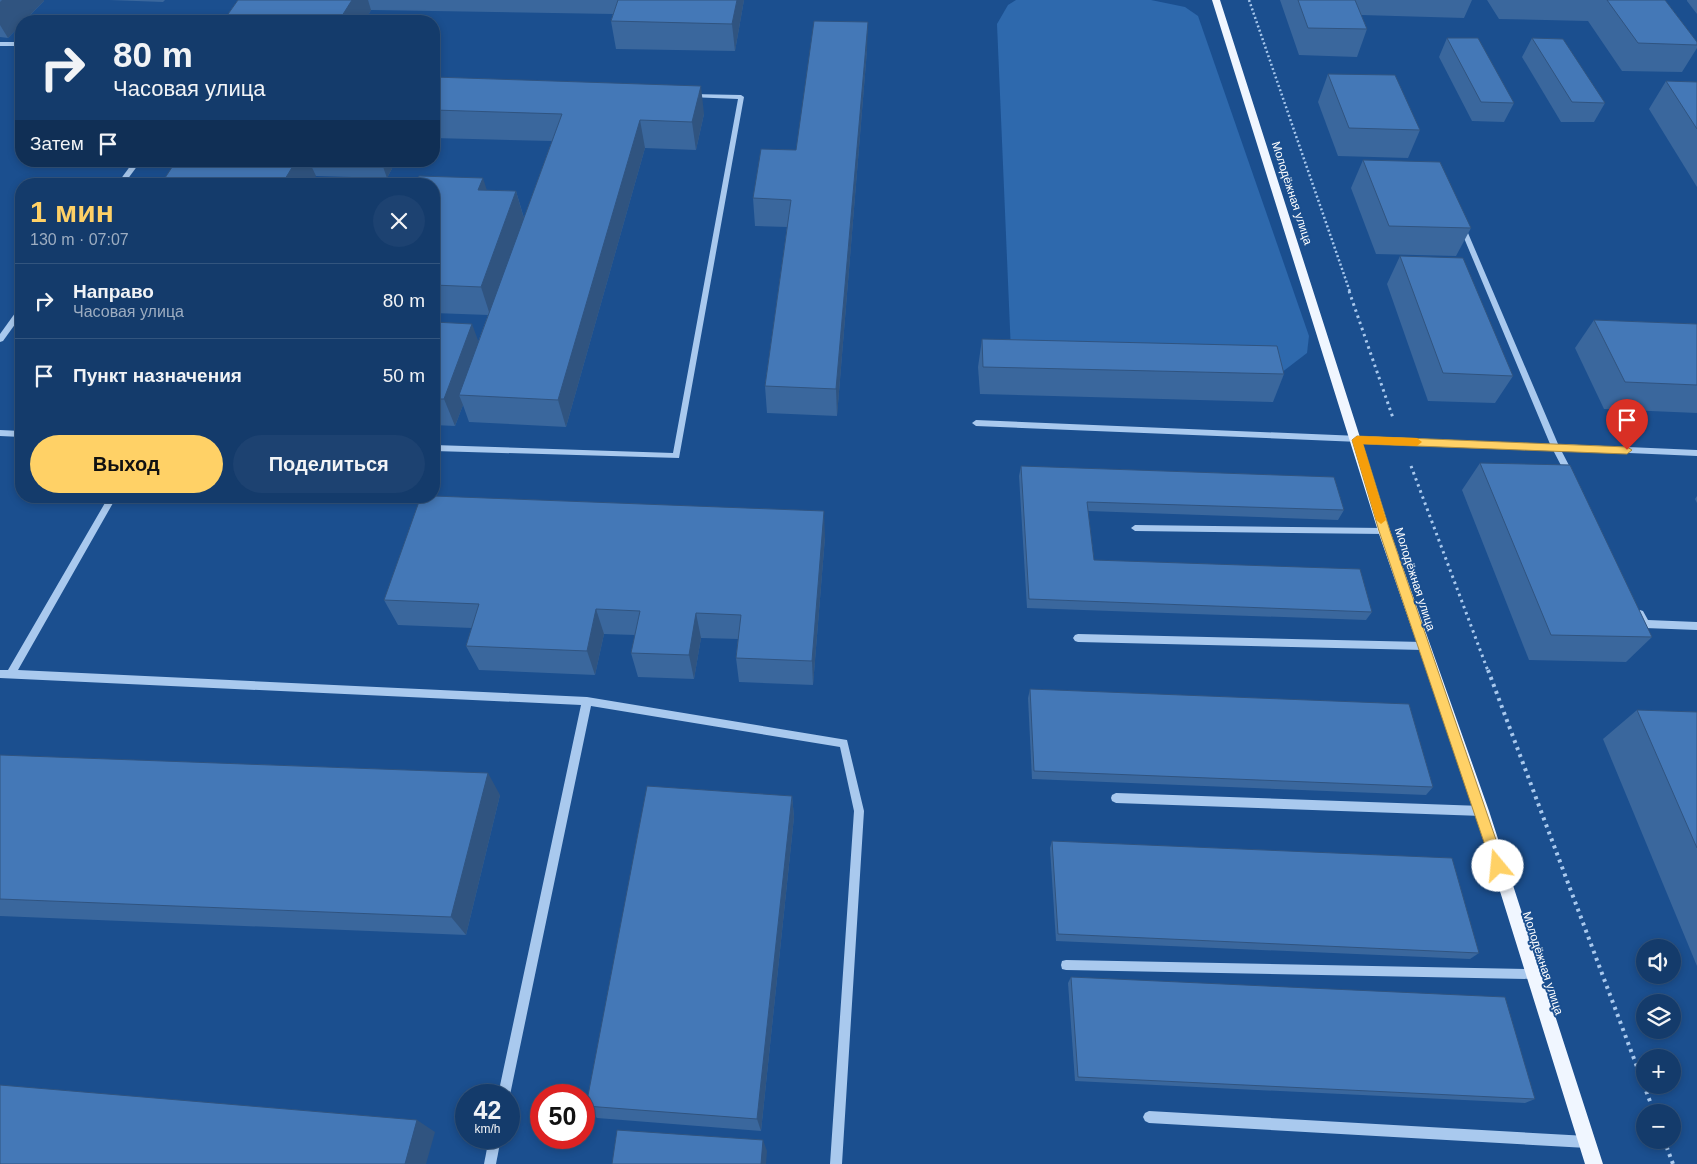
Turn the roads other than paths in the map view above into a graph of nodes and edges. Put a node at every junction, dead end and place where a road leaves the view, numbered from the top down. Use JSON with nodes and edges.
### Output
{"nodes":[{"id":1,"x":1216,"y":0,"type":"edge"},
{"id":2,"x":0,"y":44,"type":"edge"},
{"id":3,"x":15,"y":44,"type":"edge"},
{"id":4,"x":682,"y":95,"type":"edge"},
{"id":5,"x":133,"y":167,"type":"edge"},
{"id":6,"x":125,"y":178,"type":"edge"},
{"id":7,"x":1460,"y":220,"type":"edge"},
{"id":8,"x":15,"y":320,"type":"edge"},
{"id":9,"x":0,"y":339,"type":"edge"},
{"id":10,"x":976,"y":423,"type":"dead end"},
{"id":11,"x":0,"y":433,"type":"edge"},
{"id":12,"x":15,"y":434,"type":"edge"},
{"id":13,"x":1357,"y":440,"type":"junction"},
{"id":14,"x":440,"y":448,"type":"edge"},
{"id":15,"x":1556,"y":448,"type":"junction"},
{"id":16,"x":1697,"y":453,"type":"edge"},
{"id":17,"x":1574,"y":483,"type":"edge"},
{"id":18,"x":109,"y":503,"type":"edge"},
{"id":19,"x":1135,"y":528,"type":"dead end"},
{"id":20,"x":1384,"y":531,"type":"junction"},
{"id":21,"x":1636,"y":606,"type":"edge"},
{"id":22,"x":1697,"y":626,"type":"edge"},
{"id":23,"x":1078,"y":638,"type":"dead end"},
{"id":24,"x":1423,"y":646,"type":"junction"},
{"id":25,"x":5,"y":674,"type":"edge"},
{"id":26,"x":586,"y":701,"type":"junction"},
{"id":27,"x":1116,"y":798,"type":"dead end"},
{"id":28,"x":1482,"y":811,"type":"junction"},
{"id":29,"x":1066,"y":965,"type":"dead end"},
{"id":30,"x":1532,"y":974,"type":"junction"},
{"id":31,"x":506,"y":1084,"type":"edge"},
{"id":32,"x":1149,"y":1117,"type":"dead end"},
{"id":33,"x":1587,"y":1142,"type":"junction"},
{"id":34,"x":493,"y":1149,"type":"edge"},
{"id":35,"x":490,"y":1164,"type":"edge"},
{"id":36,"x":836,"y":1164,"type":"edge"},
{"id":37,"x":1594,"y":1164,"type":"edge"}],
"edges":[{"from":1,"to":13,"type":"main road","name":"Молодёжная улица"},
{"from":2,"to":3,"type":"street"},
{"from":4,"to":14,"type":"street"},
{"from":5,"to":6,"type":"street"},
{"from":7,"to":15,"type":"street"},
{"from":8,"to":9,"type":"street"},
{"from":10,"to":13,"type":"street"},
{"from":11,"to":12,"type":"street"},
{"from":13,"to":15,"type":"street"},
{"from":13,"to":20,"type":"main road","name":"Молодёжная улица"},
{"from":15,"to":16,"type":"street"},
{"from":15,"to":17,"type":"street"},
{"from":18,"to":25,"type":"street"},
{"from":19,"to":20,"type":"street"},
{"from":20,"to":24,"type":"main road","name":"Молодёжная улица"},
{"from":21,"to":22,"type":"street"},
{"from":23,"to":24,"type":"street"},
{"from":24,"to":28,"type":"main road","name":"Молодёжная улица"},
{"from":25,"to":26,"type":"street"},
{"from":26,"to":31,"type":"street"},
{"from":26,"to":36,"type":"street"},
{"from":27,"to":28,"type":"street"},
{"from":28,"to":30,"type":"main road","name":"Молодёжная улица"},
{"from":29,"to":30,"type":"street"},
{"from":30,"to":33,"type":"main road","name":"Молодёжная улица"},
{"from":32,"to":33,"type":"street"},
{"from":33,"to":37,"type":"main road","name":"Молодёжная улица"},
{"from":34,"to":35,"type":"street"}]}
